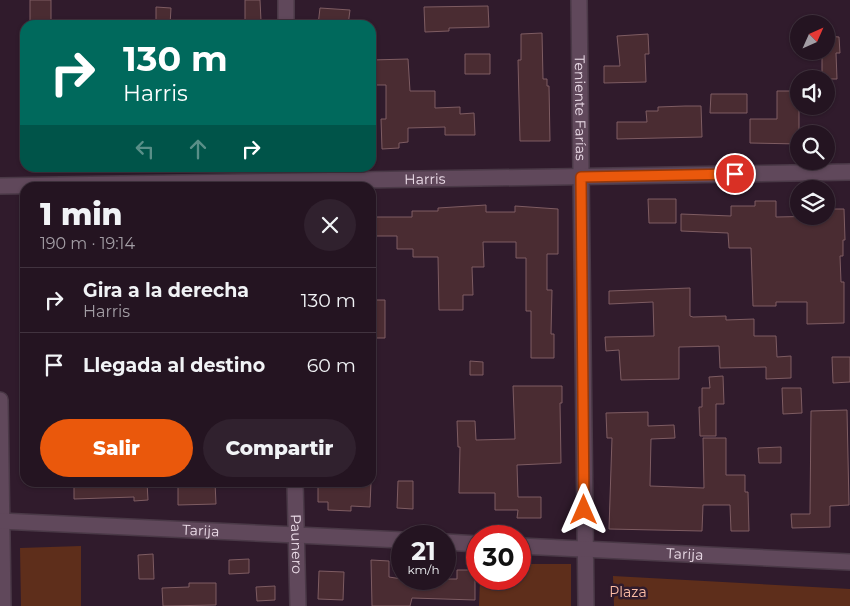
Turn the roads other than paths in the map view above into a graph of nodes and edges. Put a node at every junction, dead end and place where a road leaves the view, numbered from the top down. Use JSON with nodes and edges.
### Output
{"nodes":[{"id":1,"x":286,"y":0,"type":"edge"},
{"id":2,"x":579,"y":0,"type":"edge"},
{"id":3,"x":286,"y":20,"type":"edge"},
{"id":4,"x":850,"y":172,"type":"edge"},
{"id":5,"x":581,"y":177,"type":"junction"},
{"id":6,"x":289,"y":179,"type":"edge"},
{"id":7,"x":165,"y":182,"type":"edge"},
{"id":8,"x":0,"y":186,"type":"edge"},
{"id":9,"x":20,"y":186,"type":"edge"},
{"id":10,"x":0,"y":400,"type":"edge"},
{"id":11,"x":295,"y":487,"type":"edge"},
{"id":12,"x":1,"y":521,"type":"edge"},
{"id":13,"x":296,"y":535,"type":"junction"},
{"id":14,"x":391,"y":539,"type":"edge"},
{"id":15,"x":531,"y":547,"type":"edge"},
{"id":16,"x":584,"y":549,"type":"junction"},
{"id":17,"x":850,"y":562,"type":"edge"},
{"id":18,"x":3,"y":606,"type":"edge"},
{"id":19,"x":298,"y":606,"type":"edge"},
{"id":20,"x":586,"y":606,"type":"edge"}],
"edges":[{"from":1,"to":3,"type":"street"},
{"from":2,"to":5,"type":"street","name":"Teniente Farías"},
{"from":4,"to":5,"type":"street","name":"Harris"},
{"from":5,"to":6,"type":"street","name":"Harris"},
{"from":5,"to":16,"type":"street","name":"Teniente Farías"},
{"from":6,"to":7,"type":"street","name":"Harris"},
{"from":8,"to":9,"type":"street","name":"Harris"},
{"from":10,"to":12,"type":"street"},
{"from":11,"to":13,"type":"street","name":"Paunero"},
{"from":12,"to":13,"type":"street","name":"Tarija"},
{"from":12,"to":18,"type":"street"},
{"from":13,"to":14,"type":"street","name":"Tarija"},
{"from":13,"to":19,"type":"street","name":"Paunero"},
{"from":15,"to":16,"type":"street","name":"Tarija"},
{"from":16,"to":17,"type":"street","name":"Tarija"},
{"from":16,"to":20,"type":"street","name":"Teniente Farías"}]}
